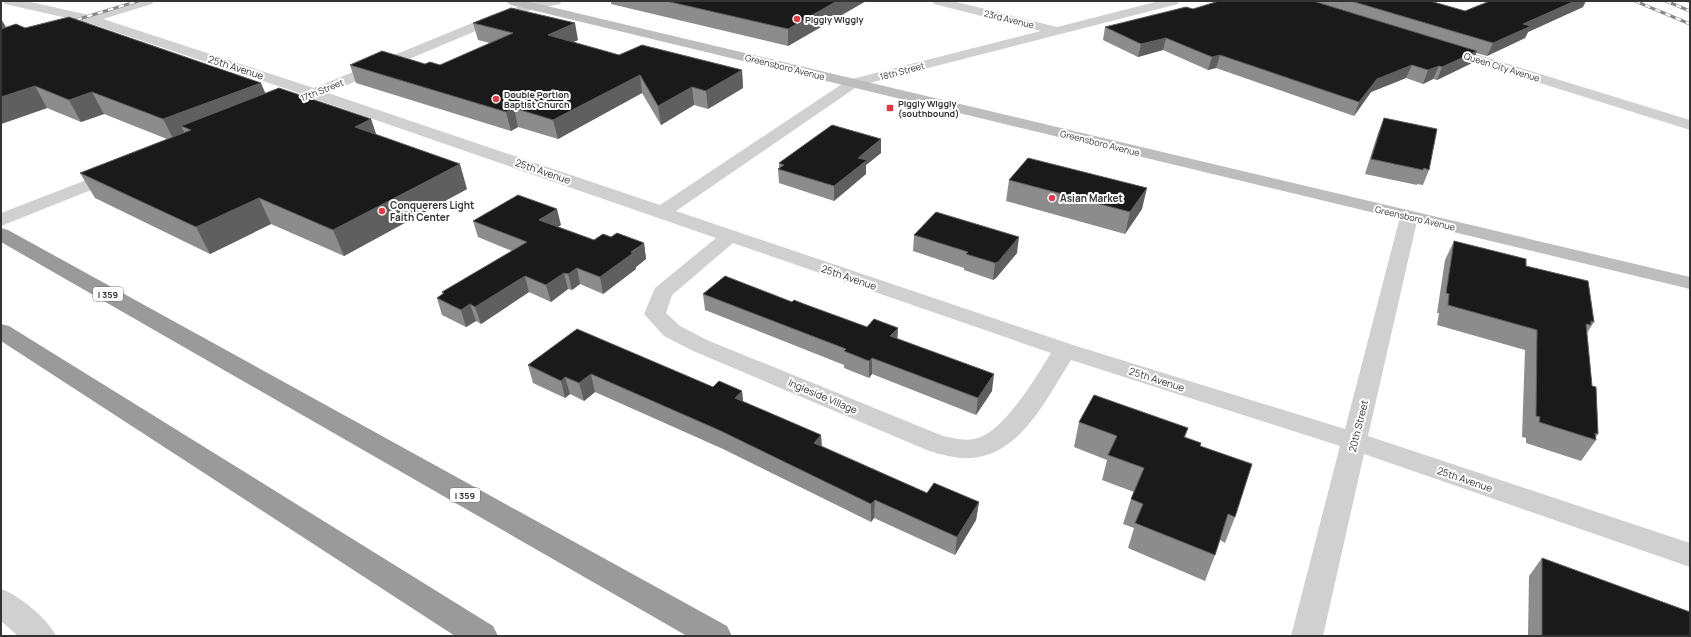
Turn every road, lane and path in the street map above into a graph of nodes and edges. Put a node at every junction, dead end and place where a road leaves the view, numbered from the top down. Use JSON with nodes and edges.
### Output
{"nodes":[{"id":1,"x":9,"y":1,"type":"edge"},
{"id":2,"x":148,"y":1,"type":"edge"},
{"id":3,"x":511,"y":1,"type":"edge"},
{"id":4,"x":556,"y":1,"type":"edge"},
{"id":5,"x":938,"y":1,"type":"edge"},
{"id":6,"x":1174,"y":1,"type":"edge"},
{"id":7,"x":531,"y":6,"type":"junction"},
{"id":8,"x":90,"y":19,"type":"junction"},
{"id":9,"x":68,"y":26,"type":"edge"},
{"id":10,"x":1056,"y":30,"type":"junction"},
{"id":11,"x":1433,"y":45,"type":"edge"},
{"id":12,"x":853,"y":83,"type":"junction"},
{"id":13,"x":314,"y":94,"type":"junction"},
{"id":14,"x":292,"y":102,"type":"edge"},
{"id":15,"x":1690,"y":125,"type":"edge"},
{"id":16,"x":132,"y":167,"type":"edge"},
{"id":17,"x":662,"y":212,"type":"junction"},
{"id":18,"x":1409,"y":217,"type":"junction"},
{"id":19,"x":1,"y":220,"type":"edge"},
{"id":20,"x":1,"y":234,"type":"edge"},
{"id":21,"x":730,"y":236,"type":"junction"},
{"id":22,"x":1690,"y":283,"type":"edge"},
{"id":23,"x":1,"y":331,"type":"edge"},
{"id":24,"x":1065,"y":350,"type":"junction"},
{"id":25,"x":1354,"y":441,"type":"junction"},
{"id":26,"x":1690,"y":555,"type":"edge"},
{"id":27,"x":1,"y":602,"type":"edge"},
{"id":28,"x":40,"y":636,"type":"edge"},
{"id":29,"x":482,"y":636,"type":"edge"},
{"id":30,"x":716,"y":636,"type":"edge"},
{"id":31,"x":1307,"y":636,"type":"edge"}],
"edges":[{"from":1,"to":8,"type":"street","name":"25th Avenue"},
{"from":2,"to":8,"type":"street"},
{"from":3,"to":7,"type":"main road","name":"Greensboro Avenue"},
{"from":4,"to":7,"type":"street","name":"17th Street"},
{"from":5,"to":10,"type":"street","name":"23rd Avenue"},
{"from":6,"to":10,"type":"street","name":"18th Street"},
{"from":7,"to":12,"type":"main road","name":"Greensboro Avenue"},
{"from":7,"to":13,"type":"street","name":"17th Street"},
{"from":8,"to":9,"type":"street"},
{"from":8,"to":13,"type":"street","name":"25th Avenue"},
{"from":10,"to":12,"type":"street","name":"18th Street"},
{"from":11,"to":15,"type":"street","name":"Queen City Avenue"},
{"from":12,"to":17,"type":"street","name":"18th Street"},
{"from":12,"to":18,"type":"main road","name":"Greensboro Avenue"},
{"from":13,"to":14,"type":"street","name":"17th Street"},
{"from":13,"to":17,"type":"street","name":"25th Avenue"},
{"from":16,"to":19,"type":"street"},
{"from":17,"to":21,"type":"street","name":"25th Avenue"},
{"from":18,"to":22,"type":"main road","name":"Greensboro Avenue"},
{"from":18,"to":25,"type":"street","name":"20th Street"},
{"from":20,"to":30,"type":"highway","number":"I 359"},
{"from":21,"to":24,"type":"street","name":"25th Avenue"},
{"from":21,"to":24,"type":"street","name":"Ingleside Village"},
{"from":23,"to":29,"type":"highway"},
{"from":24,"to":25,"type":"street","name":"25th Avenue"},
{"from":25,"to":26,"type":"street","name":"25th Avenue"},
{"from":25,"to":31,"type":"street","name":"20th Street"},
{"from":27,"to":28,"type":"street"}]}
